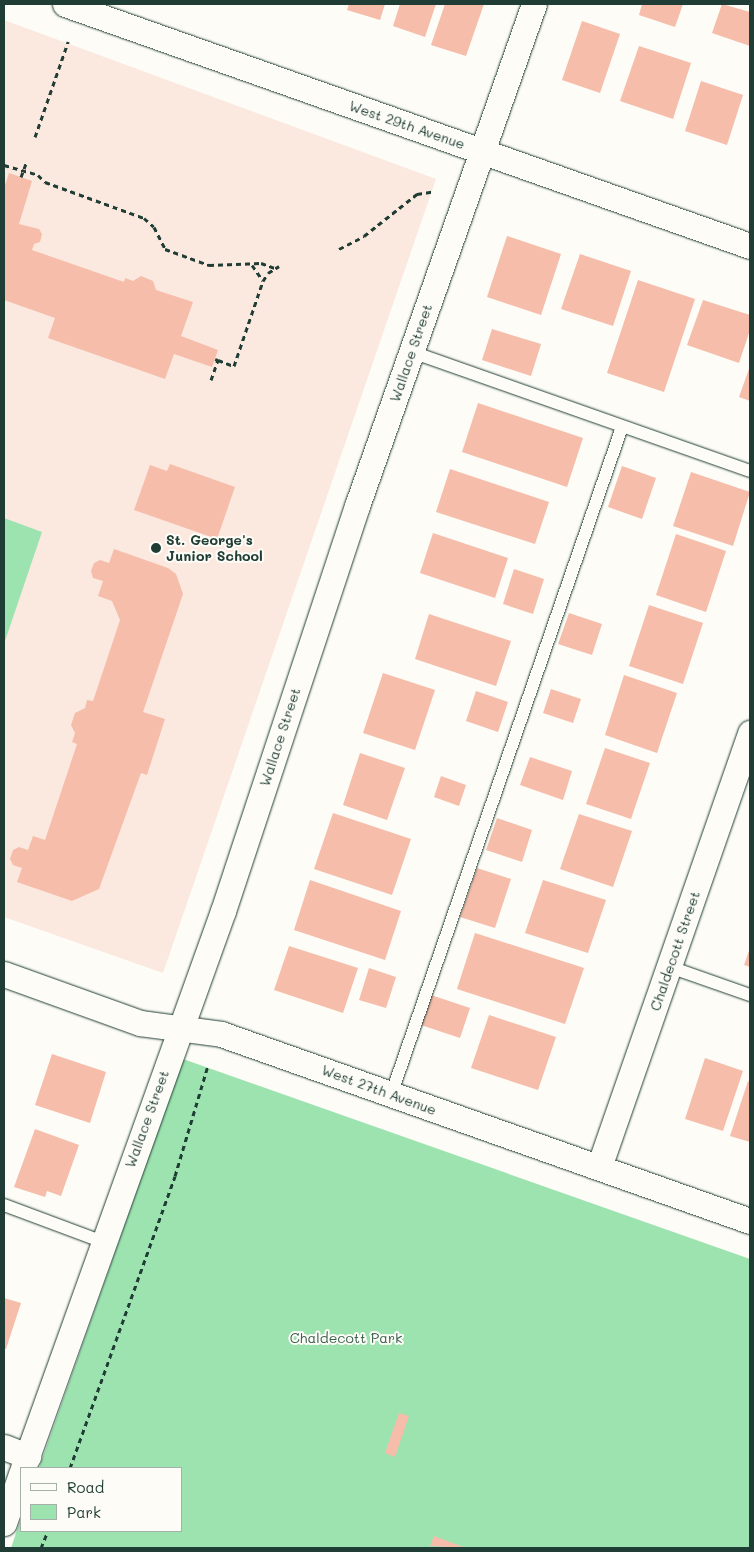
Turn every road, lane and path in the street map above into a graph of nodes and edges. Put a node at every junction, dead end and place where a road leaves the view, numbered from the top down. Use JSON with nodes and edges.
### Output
{"nodes":[{"id":1,"x":65,"y":4,"type":"edge"},
{"id":2,"x":534,"y":4,"type":"edge"},
{"id":3,"x":68,"y":42,"type":"dead end"},
{"id":4,"x":35,"y":137,"type":"dead end"},
{"id":5,"x":482,"y":151,"type":"junction"},
{"id":6,"x":26,"y":163,"type":"dead end"},
{"id":7,"x":4,"y":165,"type":"edge"},
{"id":8,"x":23,"y":170,"type":"junction"},
{"id":9,"x":21,"y":177,"type":"dead end"},
{"id":10,"x":436,"y":191,"type":"dead end"},
{"id":11,"x":750,"y":246,"type":"edge"},
{"id":12,"x":339,"y":249,"type":"dead end"},
{"id":13,"x":252,"y":264,"type":"junction"},
{"id":14,"x":280,"y":266,"type":"dead end"},
{"id":15,"x":275,"y":268,"type":"junction"},
{"id":16,"x":263,"y":281,"type":"junction"},
{"id":17,"x":412,"y":352,"type":"junction"},
{"id":18,"x":211,"y":380,"type":"dead end"},
{"id":19,"x":622,"y":427,"type":"junction"},
{"id":20,"x":750,"y":471,"type":"edge"},
{"id":21,"x":750,"y":733,"type":"edge"},
{"id":22,"x":670,"y":967,"type":"junction"},
{"id":23,"x":4,"y":974,"type":"edge"},
{"id":24,"x":750,"y":995,"type":"edge"},
{"id":25,"x":182,"y":1027,"type":"junction"},
{"id":26,"x":208,"y":1065,"type":"dead end"},
{"id":27,"x":391,"y":1095,"type":"junction"},
{"id":28,"x":599,"y":1167,"type":"junction"},
{"id":29,"x":4,"y":1205,"type":"edge"},
{"id":30,"x":750,"y":1221,"type":"edge"},
{"id":31,"x":103,"y":1242,"type":"junction"},
{"id":32,"x":4,"y":1448,"type":"edge"},
{"id":33,"x":24,"y":1466,"type":"edge"},
{"id":34,"x":70,"y":1467,"type":"edge"},
{"id":35,"x":20,"y":1477,"type":"edge"},
{"id":36,"x":4,"y":1523,"type":"edge"},
{"id":37,"x":48,"y":1532,"type":"edge"},
{"id":38,"x":41,"y":1548,"type":"edge"}],
"edges":[{"from":1,"to":5,"type":"street","name":"West 29th Avenue"},
{"from":2,"to":5,"type":"street","name":"Wallace Street"},
{"from":3,"to":4,"type":"path"},
{"from":5,"to":11,"type":"street","name":"West 29th Avenue"},
{"from":5,"to":17,"type":"street","name":"Wallace Street"},
{"from":6,"to":8,"type":"path"},
{"from":7,"to":8,"type":"path"},
{"from":8,"to":9,"type":"path"},
{"from":8,"to":13,"type":"path"},
{"from":10,"to":12,"type":"path"},
{"from":13,"to":15,"type":"path"},
{"from":13,"to":16,"type":"path"},
{"from":14,"to":15,"type":"path"},
{"from":15,"to":16,"type":"path"},
{"from":16,"to":18,"type":"path"},
{"from":17,"to":19,"type":"lane"},
{"from":17,"to":25,"type":"street","name":"Wallace Street"},
{"from":19,"to":20,"type":"lane"},
{"from":19,"to":27,"type":"lane"},
{"from":21,"to":22,"type":"street","name":"Chaldecott Street"},
{"from":22,"to":24,"type":"lane"},
{"from":22,"to":28,"type":"street","name":"Chaldecott Street"},
{"from":23,"to":25,"type":"street","name":"West 27th Avenue"},
{"from":25,"to":27,"type":"street","name":"West 27th Avenue"},
{"from":25,"to":31,"type":"street","name":"Wallace Street"},
{"from":26,"to":34,"type":"path"},
{"from":27,"to":28,"type":"street","name":"West 27th Avenue"},
{"from":28,"to":30,"type":"street","name":"West 27th Avenue"},
{"from":29,"to":31,"type":"lane"},
{"from":31,"to":33,"type":"street","name":"Wallace Street"},
{"from":32,"to":33,"type":"street"},
{"from":35,"to":36,"type":"street","name":"Wallace Street"},
{"from":37,"to":38,"type":"path"}]}
